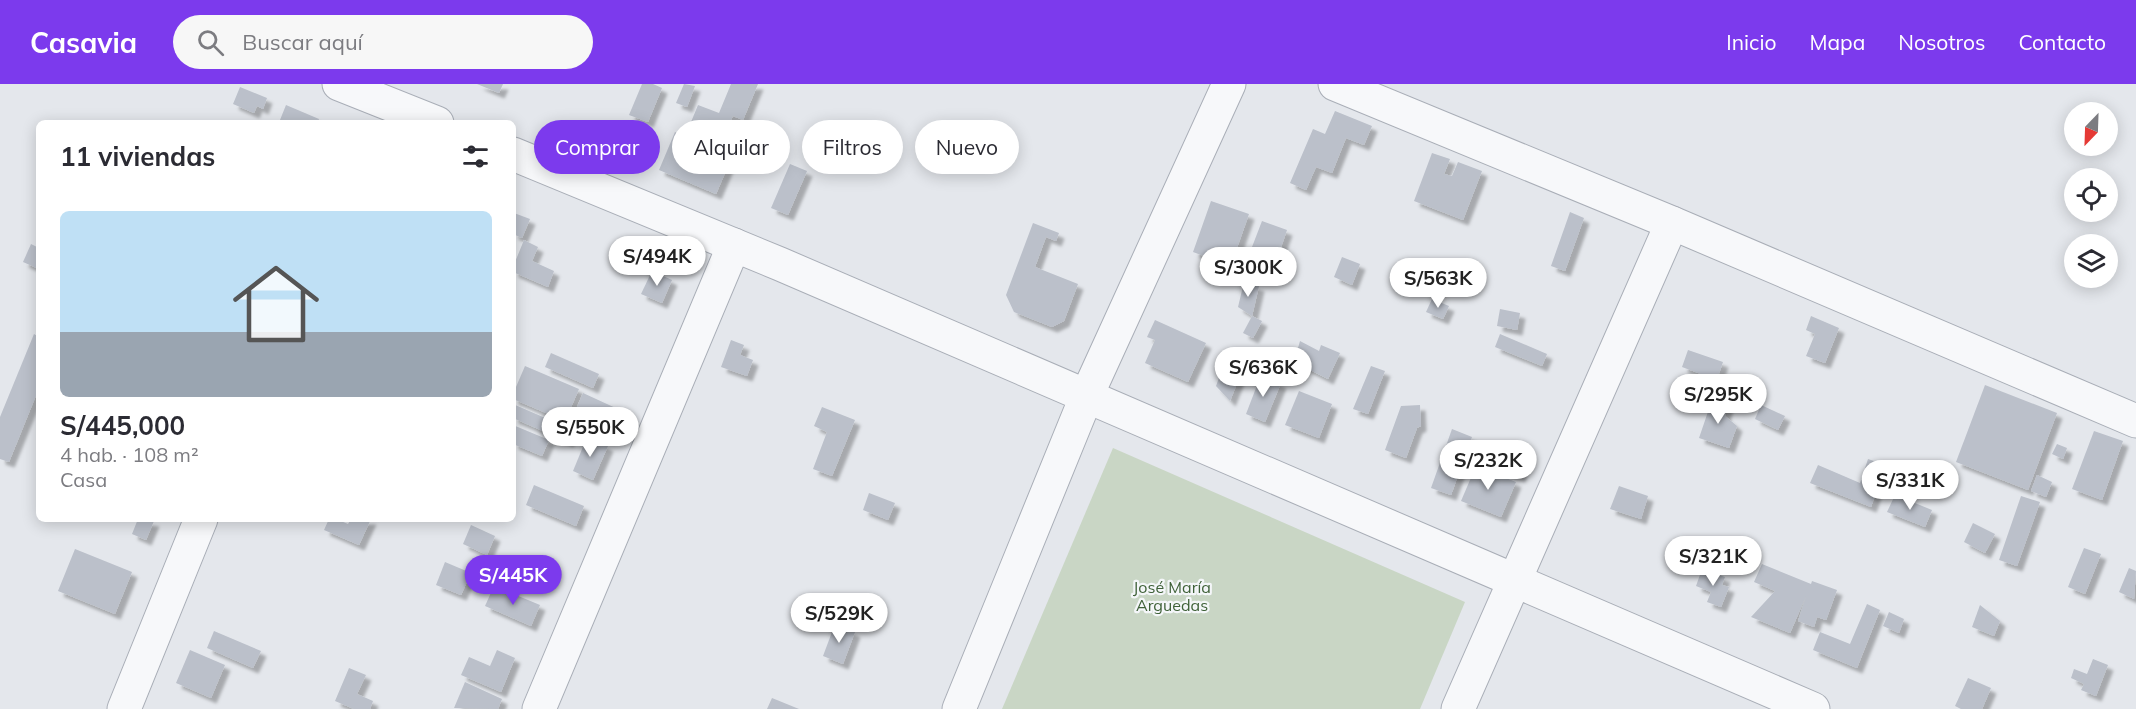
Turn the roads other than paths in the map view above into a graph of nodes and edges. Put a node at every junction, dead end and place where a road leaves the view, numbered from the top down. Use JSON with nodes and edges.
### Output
{"nodes":[{"id":1,"x":339,"y":84,"type":"edge"},
{"id":2,"x":1229,"y":84,"type":"edge"},
{"id":3,"x":1335,"y":84,"type":"edge"},
{"id":4,"x":370,"y":101,"type":"edge"},
{"id":5,"x":428,"y":120,"type":"edge"},
{"id":6,"x":516,"y":155,"type":"edge"},
{"id":7,"x":1672,"y":223,"type":"junction"},
{"id":8,"x":734,"y":245,"type":"junction"},
{"id":9,"x":1087,"y":395,"type":"junction"},
{"id":10,"x":2136,"y":421,"type":"edge"},
{"id":11,"x":200,"y":522,"type":"edge"},
{"id":12,"x":1514,"y":579,"type":"junction"},
{"id":13,"x":124,"y":709,"type":"edge"},
{"id":14,"x":539,"y":709,"type":"edge"},
{"id":15,"x":959,"y":709,"type":"edge"},
{"id":16,"x":1458,"y":709,"type":"edge"},
{"id":17,"x":1813,"y":709,"type":"edge"}],
"edges":[{"from":1,"to":4,"type":"street"},
{"from":2,"to":9,"type":"street"},
{"from":3,"to":7,"type":"street"},
{"from":4,"to":5,"type":"street"},
{"from":6,"to":8,"type":"street"},
{"from":7,"to":10,"type":"street"},
{"from":7,"to":12,"type":"street"},
{"from":8,"to":9,"type":"street"},
{"from":8,"to":14,"type":"street"},
{"from":9,"to":12,"type":"street"},
{"from":9,"to":15,"type":"street"},
{"from":11,"to":13,"type":"street"},
{"from":12,"to":16,"type":"street"},
{"from":12,"to":17,"type":"street"}]}
